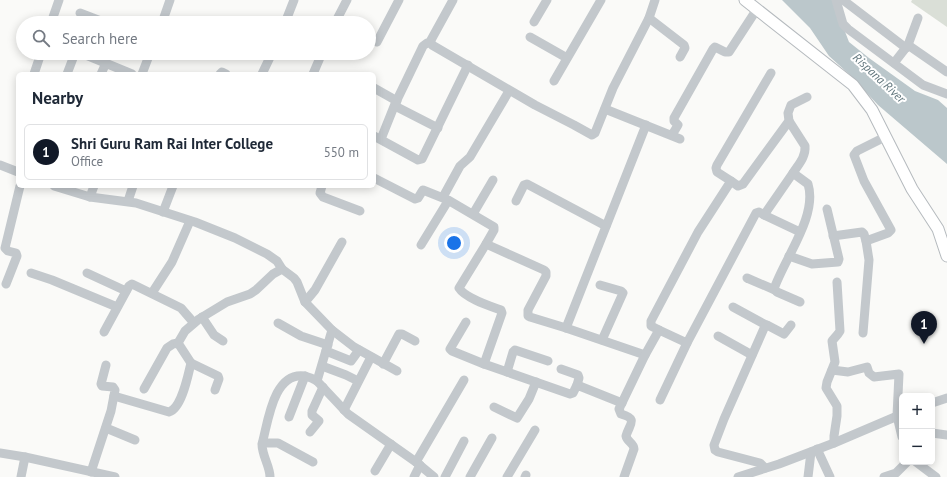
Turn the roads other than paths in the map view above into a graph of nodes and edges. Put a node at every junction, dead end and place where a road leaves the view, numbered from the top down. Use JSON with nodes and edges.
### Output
{"nodes":[{"id":1,"x":59,"y":0,"type":"edge"},
{"id":2,"x":294,"y":0,"type":"edge"},
{"id":3,"x":347,"y":0,"type":"edge"},
{"id":4,"x":399,"y":0,"type":"edge"},
{"id":5,"x":453,"y":0,"type":"edge"},
{"id":6,"x":547,"y":0,"type":"edge"},
{"id":7,"x":601,"y":0,"type":"edge"},
{"id":8,"x":655,"y":0,"type":"edge"},
{"id":9,"x":745,"y":0,"type":"edge"},
{"id":10,"x":843,"y":0,"type":"edge"},
{"id":11,"x":167,"y":1,"type":"edge"},
{"id":12,"x":757,"y":10,"type":"junction"},
{"id":13,"x":80,"y":13,"type":"dead end"},
{"id":14,"x":53,"y":16,"type":"edge"},
{"id":15,"x":88,"y":16,"type":"edge"},
{"id":16,"x":164,"y":16,"type":"edge"},
{"id":17,"x":288,"y":16,"type":"edge"},
{"id":18,"x":339,"y":16,"type":"edge"},
{"id":19,"x":649,"y":18,"type":"junction"},
{"id":20,"x":918,"y":18,"type":"dead end"},
{"id":21,"x":534,"y":22,"type":"dead end"},
{"id":22,"x":530,"y":37,"type":"dead end"},
{"id":23,"x":377,"y":42,"type":"dead end"},
{"id":24,"x":431,"y":43,"type":"junction"},
{"id":25,"x":907,"y":47,"type":"junction"},
{"id":26,"x":680,"y":57,"type":"dead end"},
{"id":27,"x":567,"y":58,"type":"junction"},
{"id":28,"x":39,"y":60,"type":"edge"},
{"id":29,"x":72,"y":60,"type":"edge"},
{"id":30,"x":98,"y":60,"type":"edge"},
{"id":31,"x":147,"y":60,"type":"edge"},
{"id":32,"x":269,"y":60,"type":"edge"},
{"id":33,"x":319,"y":60,"type":"edge"},
{"id":34,"x":106,"y":63,"type":"junction"},
{"id":35,"x":894,"y":64,"type":"junction"},
{"id":36,"x":468,"y":65,"type":"junction"},
{"id":37,"x":35,"y":72,"type":"edge"},
{"id":38,"x":68,"y":72,"type":"edge"},
{"id":39,"x":102,"y":72,"type":"edge"},
{"id":40,"x":127,"y":72,"type":"edge"},
{"id":41,"x":143,"y":72,"type":"edge"},
{"id":42,"x":263,"y":72,"type":"edge"},
{"id":43,"x":314,"y":72,"type":"edge"},
{"id":44,"x":947,"y":72,"type":"edge"},
{"id":45,"x":771,"y":73,"type":"dead end"},
{"id":46,"x":554,"y":81,"type":"dead end"},
{"id":47,"x":376,"y":89,"type":"edge"},
{"id":48,"x":509,"y":91,"type":"junction"},
{"id":49,"x":947,"y":94,"type":"edge"},
{"id":50,"x":807,"y":97,"type":"dead end"},
{"id":51,"x":396,"y":103,"type":"junction"},
{"id":52,"x":605,"y":109,"type":"junction"},
{"id":53,"x":789,"y":121,"type":"junction"},
{"id":54,"x":646,"y":125,"type":"junction"},
{"id":55,"x":438,"y":128,"type":"junction"},
{"id":56,"x":885,"y":137,"type":"junction"},
{"id":57,"x":377,"y":138,"type":"edge"},
{"id":58,"x":0,"y":165,"type":"edge"},
{"id":59,"x":16,"y":171,"type":"edge"},
{"id":60,"x":793,"y":173,"type":"junction"},
{"id":61,"x":376,"y":179,"type":"edge"},
{"id":62,"x":493,"y":180,"type":"dead end"},
{"id":63,"x":731,"y":181,"type":"junction"},
{"id":64,"x":20,"y":188,"type":"edge"},
{"id":65,"x":61,"y":188,"type":"edge"},
{"id":66,"x":93,"y":188,"type":"edge"},
{"id":67,"x":132,"y":188,"type":"edge"},
{"id":68,"x":172,"y":188,"type":"edge"},
{"id":69,"x":321,"y":188,"type":"edge"},
{"id":70,"x":90,"y":196,"type":"junction"},
{"id":71,"x":446,"y":199,"type":"junction"},
{"id":72,"x":128,"y":201,"type":"junction"},
{"id":73,"x":516,"y":201,"type":"dead end"},
{"id":74,"x":827,"y":209,"type":"dead end"},
{"id":75,"x":360,"y":211,"type":"dead end"},
{"id":76,"x":163,"y":212,"type":"junction"},
{"id":77,"x":473,"y":214,"type":"junction"},
{"id":78,"x":764,"y":215,"type":"junction"},
{"id":79,"x":190,"y":221,"type":"junction"},
{"id":80,"x":606,"y":226,"type":"junction"},
{"id":81,"x":800,"y":232,"type":"junction"},
{"id":82,"x":833,"y":236,"type":"junction"},
{"id":83,"x":866,"y":241,"type":"junction"},
{"id":84,"x":342,"y":242,"type":"dead end"},
{"id":85,"x":486,"y":244,"type":"junction"},
{"id":86,"x":421,"y":245,"type":"dead end"},
{"id":87,"x":790,"y":256,"type":"junction"},
{"id":88,"x":947,"y":256,"type":"edge"},
{"id":89,"x":282,"y":268,"type":"junction"},
{"id":90,"x":30,"y":273,"type":"dead end"},
{"id":91,"x":87,"y":273,"type":"dead end"},
{"id":92,"x":746,"y":278,"type":"dead end"},
{"id":93,"x":837,"y":282,"type":"dead end"},
{"id":94,"x":6,"y":284,"type":"dead end"},
{"id":95,"x":600,"y":285,"type":"dead end"},
{"id":96,"x":775,"y":290,"type":"junction"},
{"id":97,"x":126,"y":291,"type":"junction"},
{"id":98,"x":152,"y":294,"type":"junction"},
{"id":99,"x":305,"y":302,"type":"junction"},
{"id":100,"x":800,"y":302,"type":"dead end"},
{"id":101,"x":117,"y":307,"type":"junction"},
{"id":102,"x":733,"y":307,"type":"dead end"},
{"id":103,"x":202,"y":317,"type":"junction"},
{"id":104,"x":466,"y":322,"type":"dead end"},
{"id":105,"x":194,"y":323,"type":"junction"},
{"id":106,"x":278,"y":323,"type":"dead end"},
{"id":107,"x":766,"y":325,"type":"junction"},
{"id":108,"x":791,"y":325,"type":"dead end"},
{"id":109,"x":566,"y":328,"type":"junction"},
{"id":110,"x":332,"y":330,"type":"junction"},
{"id":111,"x":659,"y":330,"type":"junction"},
{"id":112,"x":104,"y":332,"type":"dead end"},
{"id":113,"x":863,"y":333,"type":"dead end"},
{"id":114,"x":718,"y":336,"type":"dead end"},
{"id":115,"x":602,"y":340,"type":"junction"},
{"id":116,"x":223,"y":341,"type":"dead end"},
{"id":117,"x":415,"y":341,"type":"dead end"},
{"id":118,"x":178,"y":343,"type":"junction"},
{"id":119,"x":687,"y":343,"type":"junction"},
{"id":120,"x":327,"y":348,"type":"junction"},
{"id":121,"x":359,"y":350,"type":"junction"},
{"id":122,"x":645,"y":355,"type":"junction"},
{"id":123,"x":752,"y":355,"type":"junction"},
{"id":124,"x":371,"y":357,"type":"junction"},
{"id":125,"x":548,"y":361,"type":"dead end"},
{"id":126,"x":191,"y":363,"type":"junction"},
{"id":127,"x":383,"y":364,"type":"junction"},
{"id":128,"x":484,"y":364,"type":"junction"},
{"id":129,"x":106,"y":365,"type":"dead end"},
{"id":130,"x":322,"y":366,"type":"junction"},
{"id":131,"x":561,"y":369,"type":"dead end"},
{"id":132,"x":832,"y":370,"type":"junction"},
{"id":133,"x":397,"y":371,"type":"dead end"},
{"id":134,"x":506,"y":372,"type":"junction"},
{"id":135,"x":305,"y":376,"type":"junction"},
{"id":136,"x":464,"y":380,"type":"dead end"},
{"id":137,"x":358,"y":381,"type":"junction"},
{"id":138,"x":536,"y":382,"type":"junction"},
{"id":139,"x":320,"y":384,"type":"junction"},
{"id":140,"x":577,"y":385,"type":"junction"},
{"id":141,"x":144,"y":389,"type":"dead end"},
{"id":142,"x":215,"y":390,"type":"dead end"},
{"id":143,"x":899,"y":393,"type":"edge"},
{"id":144,"x":114,"y":396,"type":"junction"},
{"id":145,"x":947,"y":398,"type":"edge"},
{"id":146,"x":660,"y":400,"type":"dead end"},
{"id":147,"x":935,"y":402,"type":"edge"},
{"id":148,"x":622,"y":403,"type":"junction"},
{"id":149,"x":494,"y":407,"type":"dead end"},
{"id":150,"x":344,"y":410,"type":"junction"},
{"id":151,"x":899,"y":415,"type":"edge"},
{"id":152,"x":289,"y":417,"type":"dead end"},
{"id":153,"x":106,"y":428,"type":"junction"},
{"id":154,"x":535,"y":430,"type":"dead end"},
{"id":155,"x":310,"y":432,"type":"dead end"},
{"id":156,"x":935,"y":433,"type":"edge"},
{"id":157,"x":947,"y":435,"type":"edge"},
{"id":158,"x":492,"y":438,"type":"dead end"},
{"id":159,"x":136,"y":440,"type":"dead end"},
{"id":160,"x":464,"y":440,"type":"dead end"},
{"id":161,"x":262,"y":442,"type":"junction"},
{"id":162,"x":834,"y":443,"type":"junction"},
{"id":163,"x":391,"y":444,"type":"junction"},
{"id":164,"x":814,"y":451,"type":"junction"},
{"id":165,"x":0,"y":453,"type":"edge"},
{"id":166,"x":25,"y":457,"type":"junction"},
{"id":167,"x":313,"y":462,"type":"dead end"},
{"id":168,"x":418,"y":464,"type":"junction"},
{"id":169,"x":904,"y":465,"type":"edge"},
{"id":170,"x":920,"y":465,"type":"edge"},
{"id":171,"x":765,"y":468,"type":"junction"},
{"id":172,"x":375,"y":471,"type":"dead end"},
{"id":173,"x":91,"y":472,"type":"junction"},
{"id":174,"x":21,"y":477,"type":"edge"},
{"id":175,"x":115,"y":477,"type":"edge"},
{"id":176,"x":270,"y":477,"type":"edge"},
{"id":177,"x":414,"y":477,"type":"edge"},
{"id":178,"x":434,"y":477,"type":"edge"},
{"id":179,"x":445,"y":477,"type":"edge"},
{"id":180,"x":470,"y":477,"type":"edge"},
{"id":181,"x":507,"y":477,"type":"edge"},
{"id":182,"x":624,"y":477,"type":"edge"},
{"id":183,"x":738,"y":477,"type":"edge"},
{"id":184,"x":808,"y":477,"type":"edge"},
{"id":185,"x":830,"y":477,"type":"edge"},
{"id":186,"x":884,"y":477,"type":"edge"},
{"id":187,"x":936,"y":477,"type":"edge"}],
"edges":[{"from":1,"to":14,"type":"street"},
{"from":2,"to":17,"type":"street"},
{"from":3,"to":18,"type":"street"},
{"from":4,"to":23,"type":"street"},
{"from":5,"to":24,"type":"street"},
{"from":6,"to":21,"type":"street"},
{"from":7,"to":27,"type":"street"},
{"from":8,"to":19,"type":"street"},
{"from":9,"to":12,"type":"main road"},
{"from":10,"to":25,"type":"street"},
{"from":10,"to":35,"type":"street"},
{"from":11,"to":16,"type":"street"},
{"from":12,"to":54,"type":"street"},
{"from":12,"to":56,"type":"main road"},
{"from":13,"to":15,"type":"street"},
{"from":19,"to":26,"type":"street"},
{"from":19,"to":52,"type":"street"},
{"from":20,"to":25,"type":"street"},
{"from":22,"to":27,"type":"street"},
{"from":24,"to":36,"type":"street"},
{"from":24,"to":51,"type":"street"},
{"from":25,"to":35,"type":"street"},
{"from":25,"to":44,"type":"street"},
{"from":27,"to":46,"type":"street"},
{"from":28,"to":37,"type":"street"},
{"from":29,"to":38,"type":"street"},
{"from":30,"to":34,"type":"street"},
{"from":31,"to":41,"type":"street"},
{"from":32,"to":42,"type":"street"},
{"from":33,"to":43,"type":"street"},
{"from":34,"to":39,"type":"street"},
{"from":34,"to":40,"type":"street"},
{"from":35,"to":49,"type":"street"},
{"from":36,"to":48,"type":"street"},
{"from":36,"to":55,"type":"street"},
{"from":45,"to":63,"type":"street"},
{"from":47,"to":51,"type":"street"},
{"from":48,"to":52,"type":"street"},
{"from":48,"to":71,"type":"street"},
{"from":50,"to":53,"type":"street"},
{"from":51,"to":55,"type":"street"},
{"from":51,"to":57,"type":"street"},
{"from":52,"to":54,"type":"street"},
{"from":53,"to":60,"type":"street"},
{"from":53,"to":63,"type":"street"},
{"from":54,"to":80,"type":"street"},
{"from":55,"to":57,"type":"street"},
{"from":56,"to":83,"type":"street"},
{"from":56,"to":88,"type":"main road"},
{"from":58,"to":59,"type":"street"},
{"from":60,"to":78,"type":"street"},
{"from":60,"to":81,"type":"street"},
{"from":61,"to":71,"type":"street"},
{"from":62,"to":77,"type":"street"},
{"from":63,"to":111,"type":"street"},
{"from":64,"to":94,"type":"street"},
{"from":65,"to":70,"type":"street"},
{"from":66,"to":70,"type":"street"},
{"from":67,"to":72,"type":"street"},
{"from":68,"to":76,"type":"street"},
{"from":69,"to":75,"type":"street"},
{"from":70,"to":72,"type":"street"},
{"from":71,"to":77,"type":"street"},
{"from":71,"to":86,"type":"street"},
{"from":72,"to":76,"type":"street"},
{"from":73,"to":80,"type":"street"},
{"from":74,"to":82,"type":"street"},
{"from":76,"to":79,"type":"street"},
{"from":77,"to":85,"type":"street"},
{"from":78,"to":81,"type":"street"},
{"from":78,"to":119,"type":"street"},
{"from":79,"to":89,"type":"street"},
{"from":79,"to":98,"type":"street"},
{"from":80,"to":109,"type":"street"},
{"from":81,"to":87,"type":"street"},
{"from":82,"to":83,"type":"street"},
{"from":82,"to":87,"type":"street"},
{"from":83,"to":113,"type":"street"},
{"from":84,"to":99,"type":"street"},
{"from":85,"to":109,"type":"street"},
{"from":85,"to":128,"type":"street"},
{"from":87,"to":96,"type":"street"},
{"from":89,"to":99,"type":"street"},
{"from":89,"to":103,"type":"street"},
{"from":90,"to":101,"type":"street"},
{"from":91,"to":97,"type":"street"},
{"from":92,"to":96,"type":"street"},
{"from":93,"to":132,"type":"street"},
{"from":95,"to":115,"type":"street"},
{"from":96,"to":100,"type":"street"},
{"from":97,"to":98,"type":"street"},
{"from":97,"to":101,"type":"street"},
{"from":98,"to":105,"type":"street"},
{"from":99,"to":110,"type":"street"},
{"from":101,"to":112,"type":"street"},
{"from":102,"to":107,"type":"street"},
{"from":103,"to":105,"type":"street"},
{"from":103,"to":116,"type":"street"},
{"from":104,"to":128,"type":"street"},
{"from":105,"to":118,"type":"street"},
{"from":106,"to":120,"type":"street"},
{"from":107,"to":108,"type":"street"},
{"from":107,"to":123,"type":"street"},
{"from":109,"to":115,"type":"street"},
{"from":110,"to":120,"type":"street"},
{"from":110,"to":121,"type":"street"},
{"from":111,"to":119,"type":"street"},
{"from":111,"to":122,"type":"street"},
{"from":114,"to":123,"type":"street"},
{"from":115,"to":122,"type":"street"},
{"from":117,"to":127,"type":"street"},
{"from":118,"to":126,"type":"street"},
{"from":118,"to":141,"type":"street"},
{"from":119,"to":146,"type":"street"},
{"from":120,"to":121,"type":"street"},
{"from":120,"to":130,"type":"street"},
{"from":121,"to":124,"type":"street"},
{"from":122,"to":148,"type":"street"},
{"from":123,"to":171,"type":"street"},
{"from":124,"to":127,"type":"street"},
{"from":124,"to":137,"type":"street"},
{"from":125,"to":134,"type":"street"},
{"from":126,"to":142,"type":"street"},
{"from":126,"to":144,"type":"street"},
{"from":127,"to":133,"type":"street"},
{"from":128,"to":134,"type":"street"},
{"from":129,"to":144,"type":"street"},
{"from":130,"to":137,"type":"street"},
{"from":130,"to":139,"type":"street"},
{"from":131,"to":140,"type":"street"},
{"from":132,"to":143,"type":"street"},
{"from":132,"to":162,"type":"street"},
{"from":134,"to":138,"type":"street"},
{"from":135,"to":139,"type":"street"},
{"from":135,"to":152,"type":"street"},
{"from":135,"to":161,"type":"street"},
{"from":136,"to":168,"type":"street"},
{"from":137,"to":150,"type":"street"},
{"from":138,"to":140,"type":"street"},
{"from":138,"to":149,"type":"street"},
{"from":139,"to":150,"type":"street"},
{"from":139,"to":155,"type":"street"},
{"from":140,"to":148,"type":"street"},
{"from":144,"to":153,"type":"street"},
{"from":145,"to":147,"type":"street"},
{"from":148,"to":182,"type":"street"},
{"from":150,"to":163,"type":"street"},
{"from":151,"to":162,"type":"street"},
{"from":153,"to":159,"type":"street"},
{"from":153,"to":173,"type":"street"},
{"from":154,"to":181,"type":"street"},
{"from":156,"to":157,"type":"street"},
{"from":158,"to":180,"type":"street"},
{"from":160,"to":179,"type":"street"},
{"from":161,"to":167,"type":"street"},
{"from":161,"to":176,"type":"street"},
{"from":162,"to":164,"type":"street"},
{"from":163,"to":168,"type":"street"},
{"from":163,"to":172,"type":"street"},
{"from":164,"to":171,"type":"street"},
{"from":164,"to":184,"type":"street"},
{"from":164,"to":185,"type":"street"},
{"from":165,"to":166,"type":"street"},
{"from":166,"to":173,"type":"street"},
{"from":166,"to":174,"type":"street"},
{"from":168,"to":177,"type":"street"},
{"from":168,"to":178,"type":"street"},
{"from":169,"to":186,"type":"street"},
{"from":170,"to":187,"type":"street"},
{"from":171,"to":183,"type":"street"},
{"from":173,"to":175,"type":"street"}]}
